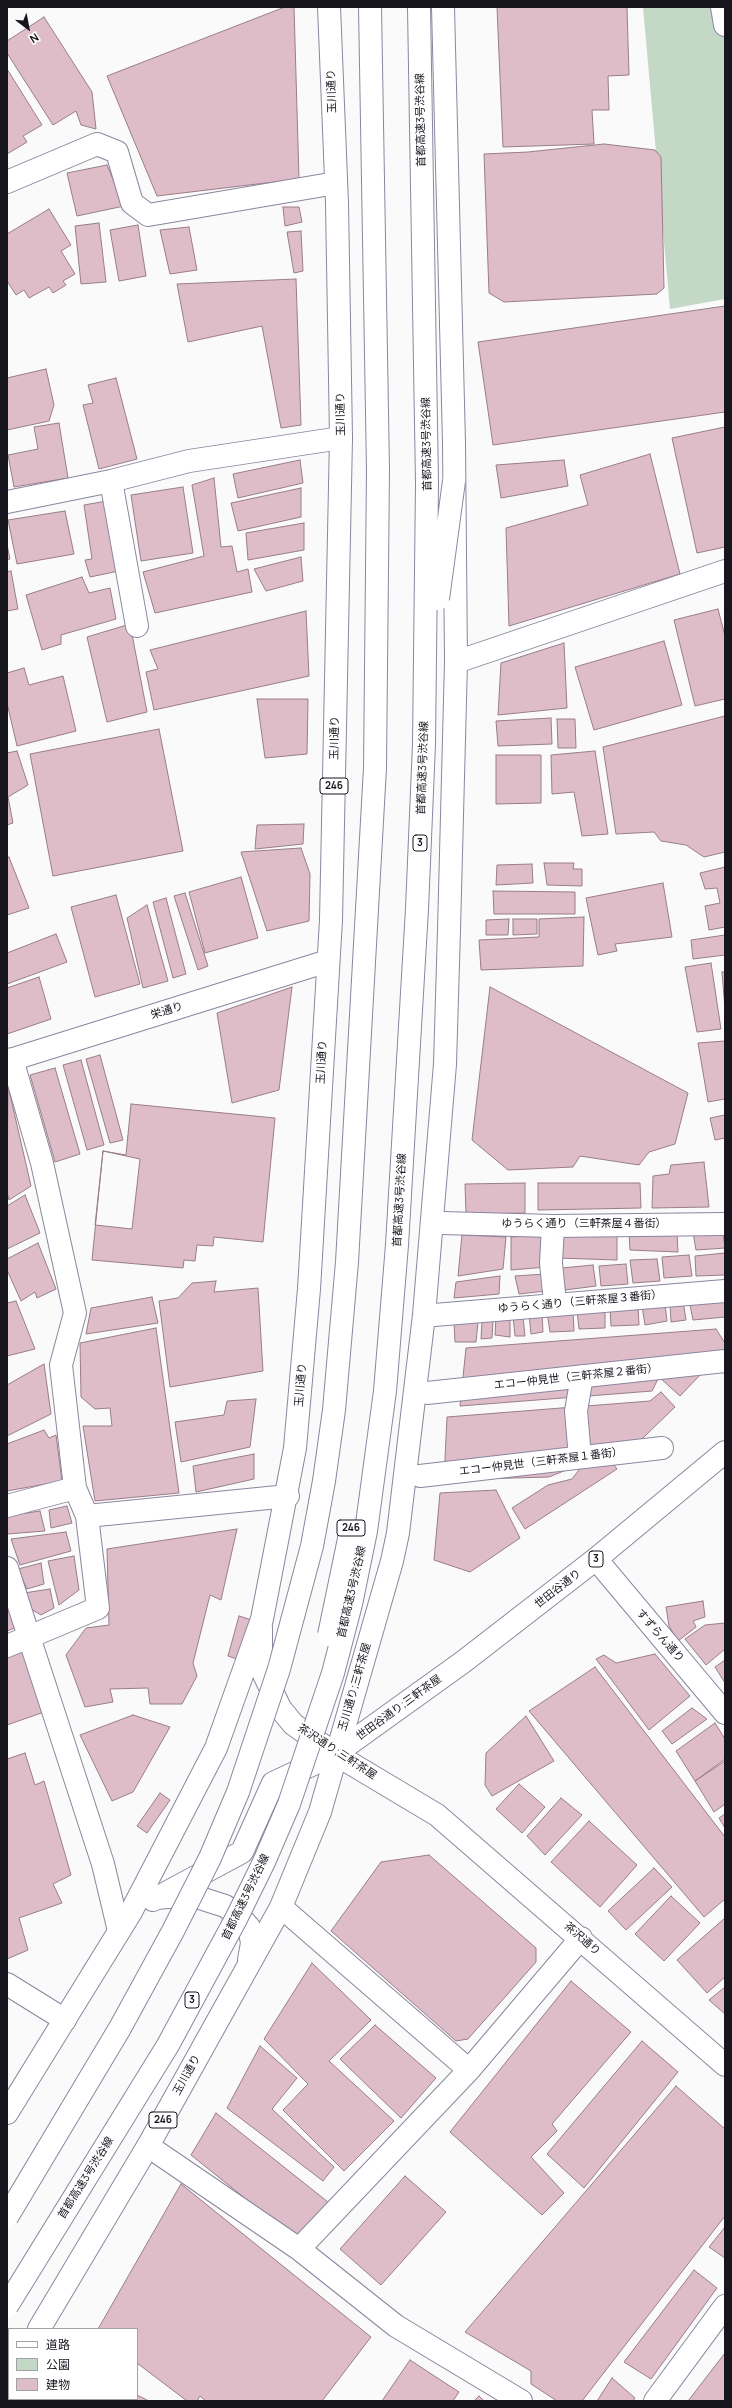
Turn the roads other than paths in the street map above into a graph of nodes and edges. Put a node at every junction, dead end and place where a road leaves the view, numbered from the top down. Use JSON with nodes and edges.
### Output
{"nodes":[{"id":1,"x":329,"y":7,"type":"edge"},
{"id":2,"x":370,"y":7,"type":"edge"},
{"id":3,"x":419,"y":7,"type":"edge"},
{"id":4,"x":443,"y":7,"type":"edge"},
{"id":5,"x":722,"y":7,"type":"edge"},
{"id":6,"x":725,"y":25,"type":"edge"},
{"id":7,"x":7,"y":182,"type":"edge"},
{"id":8,"x":336,"y":183,"type":"junction"},
{"id":9,"x":341,"y":438,"type":"junction"},
{"id":10,"x":111,"y":481,"type":"junction"},
{"id":11,"x":454,"y":481,"type":"junction"},
{"id":12,"x":7,"y":502,"type":"edge"},
{"id":13,"x":725,"y":571,"type":"edge"},
{"id":14,"x":137,"y":626,"type":"dead end"},
{"id":15,"x":456,"y":662,"type":"junction"},
{"id":16,"x":328,"y":961,"type":"junction"},
{"id":17,"x":9,"y":1060,"type":"edge"},
{"id":18,"x":442,"y":1223,"type":"dead end"},
{"id":19,"x":725,"y":1224,"type":"edge"},
{"id":20,"x":552,"y":1226,"type":"junction"},
{"id":21,"x":725,"y":1291,"type":"edge"},
{"id":22,"x":555,"y":1303,"type":"junction"},
{"id":23,"x":434,"y":1315,"type":"dead end"},
{"id":24,"x":725,"y":1361,"type":"edge"},
{"id":25,"x":582,"y":1376,"type":"junction"},
{"id":26,"x":427,"y":1393,"type":"dead end"},
{"id":27,"x":662,"y":1448,"type":"dead end"},
{"id":28,"x":725,"y":1452,"type":"edge"},
{"id":29,"x":580,"y":1457,"type":"junction"},
{"id":30,"x":420,"y":1476,"type":"dead end"},
{"id":31,"x":75,"y":1488,"type":"junction"},
{"id":32,"x":288,"y":1496,"type":"junction"},
{"id":33,"x":7,"y":1506,"type":"edge"},
{"id":34,"x":87,"y":1516,"type":"junction"},
{"id":35,"x":596,"y":1559,"type":"junction"},
{"id":36,"x":7,"y":1568,"type":"edge"},
{"id":37,"x":262,"y":1618,"type":"junction"},
{"id":38,"x":29,"y":1637,"type":"junction"},
{"id":39,"x":7,"y":1646,"type":"edge"},
{"id":40,"x":463,"y":1662,"type":"joint"},
{"id":41,"x":725,"y":1713,"type":"edge"},
{"id":42,"x":335,"y":1754,"type":"junction"},
{"id":43,"x":320,"y":1812,"type":"joint"},
{"id":44,"x":437,"y":1815,"type":"joint"},
{"id":45,"x":155,"y":1898,"type":"junction"},
{"id":46,"x":281,"y":1907,"type":"junction"},
{"id":47,"x":131,"y":1912,"type":"junction"},
{"id":48,"x":119,"y":1931,"type":"junction"},
{"id":49,"x":580,"y":1938,"type":"junction"},
{"id":50,"x":248,"y":1966,"type":"junction"},
{"id":51,"x":7,"y":1984,"type":"edge"},
{"id":52,"x":65,"y":2020,"type":"junction"},
{"id":53,"x":725,"y":2065,"type":"edge"},
{"id":54,"x":469,"y":2070,"type":"junction"},
{"id":55,"x":7,"y":2113,"type":"edge"},
{"id":56,"x":148,"y":2146,"type":"junction"},
{"id":57,"x":7,"y":2216,"type":"edge"},
{"id":58,"x":299,"y":2249,"type":"junction"},
{"id":59,"x":7,"y":2305,"type":"edge"},
{"id":60,"x":725,"y":2306,"type":"edge"},
{"id":61,"x":39,"y":2328,"type":"edge"},
{"id":62,"x":518,"y":2400,"type":"edge"},
{"id":63,"x":654,"y":2401,"type":"edge"}],
"edges":[{"from":1,"to":8,"type":"main road","name":"玉川通り","number":"246"},
{"from":2,"to":57,"type":"main road","bridge":true},
{"from":3,"to":59,"type":"main road","name":"首都高速3号渋谷線","number":"3","bridge":true},
{"from":4,"to":11,"type":"main road","number":"246"},
{"from":5,"to":6,"type":"main road"},
{"from":7,"to":8,"type":"main road"},
{"from":8,"to":9,"type":"main road","name":"玉川通り","number":"246"},
{"from":9,"to":10,"type":"main road"},
{"from":9,"to":16,"type":"main road","name":"玉川通り","number":"246"},
{"from":10,"to":12,"type":"main road"},
{"from":10,"to":14,"type":"main road"},
{"from":11,"to":15,"type":"main road","number":"246"},
{"from":11,"to":59,"type":"main road","number":"246","bridge":true},
{"from":13,"to":15,"type":"main road"},
{"from":15,"to":42,"type":"main road","name":"玉川通り;三軒茶屋","number":"246"},
{"from":16,"to":17,"type":"main road","name":"栄通り"},
{"from":16,"to":32,"type":"main road","name":"玉川通り","number":"246"},
{"from":17,"to":31,"type":"main road"},
{"from":18,"to":20,"type":"main road","name":"ゆうらく通り（三軒茶屋４番街）"},
{"from":19,"to":20,"type":"main road","name":"ゆうらく通り（三軒茶屋４番街）"},
{"from":20,"to":22,"type":"main road"},
{"from":21,"to":22,"type":"main road","name":"ゆうらく通り（三軒茶屋３番街）"},
{"from":22,"to":23,"type":"main road","name":"ゆうらく通り（三軒茶屋３番街）"},
{"from":24,"to":25,"type":"main road","name":"エコー仲見世（三軒茶屋２番街）"},
{"from":25,"to":26,"type":"main road","name":"エコー仲見世（三軒茶屋２番街）"},
{"from":25,"to":29,"type":"main road"},
{"from":27,"to":29,"type":"main road","name":"エコー仲見世（三軒茶屋１番街）"},
{"from":28,"to":35,"type":"main road","name":"世田谷通り","number":"3"},
{"from":29,"to":30,"type":"main road","name":"エコー仲見世（三軒茶屋１番街）"},
{"from":31,"to":33,"type":"main road"},
{"from":31,"to":34,"type":"main road"},
{"from":32,"to":34,"type":"main road"},
{"from":32,"to":37,"type":"main road","name":"玉川通り","number":"246"},
{"from":34,"to":38,"type":"main road"},
{"from":35,"to":40,"type":"main road","name":"世田谷通り","number":"3"},
{"from":35,"to":41,"type":"main road","name":"すずらん通り"},
{"from":36,"to":38,"type":"main road"},
{"from":37,"to":42,"type":"main road","name":"茶沢通り;三軒茶屋"},
{"from":37,"to":47,"type":"main road","number":"246"},
{"from":38,"to":39,"type":"main road"},
{"from":38,"to":48,"type":"main road"},
{"from":40,"to":42,"type":"main road","name":"世田谷通り;三軒茶屋","number":"3"},
{"from":42,"to":43,"type":"main road","name":"玉川通り;三軒茶屋","number":"246"},
{"from":42,"to":44,"type":"main road","name":"茶沢通り;三軒茶屋"},
{"from":42,"to":45,"type":"main road","number":"3"},
{"from":43,"to":46,"type":"main road","name":"玉川通り","number":"246"},
{"from":44,"to":49,"type":"main road","name":"茶沢通り"},
{"from":45,"to":47,"type":"main road","number":"3"},
{"from":45,"to":50,"type":"main road"},
{"from":46,"to":50,"type":"main road","name":"玉川通り","number":"246"},
{"from":46,"to":54,"type":"main road"},
{"from":47,"to":48,"type":"main road","number":"246"},
{"from":48,"to":52,"type":"main road","number":"246"},
{"from":49,"to":53,"type":"main road","name":"茶沢通り"},
{"from":49,"to":54,"type":"main road"},
{"from":50,"to":56,"type":"main road","name":"玉川通り","number":"246"},
{"from":51,"to":52,"type":"main road"},
{"from":52,"to":55,"type":"main road","number":"246"},
{"from":54,"to":58,"type":"main road"},
{"from":56,"to":58,"type":"main road"},
{"from":56,"to":61,"type":"main road","name":"玉川通り","number":"246"},
{"from":58,"to":62,"type":"main road"},
{"from":60,"to":63,"type":"main road"}]}
